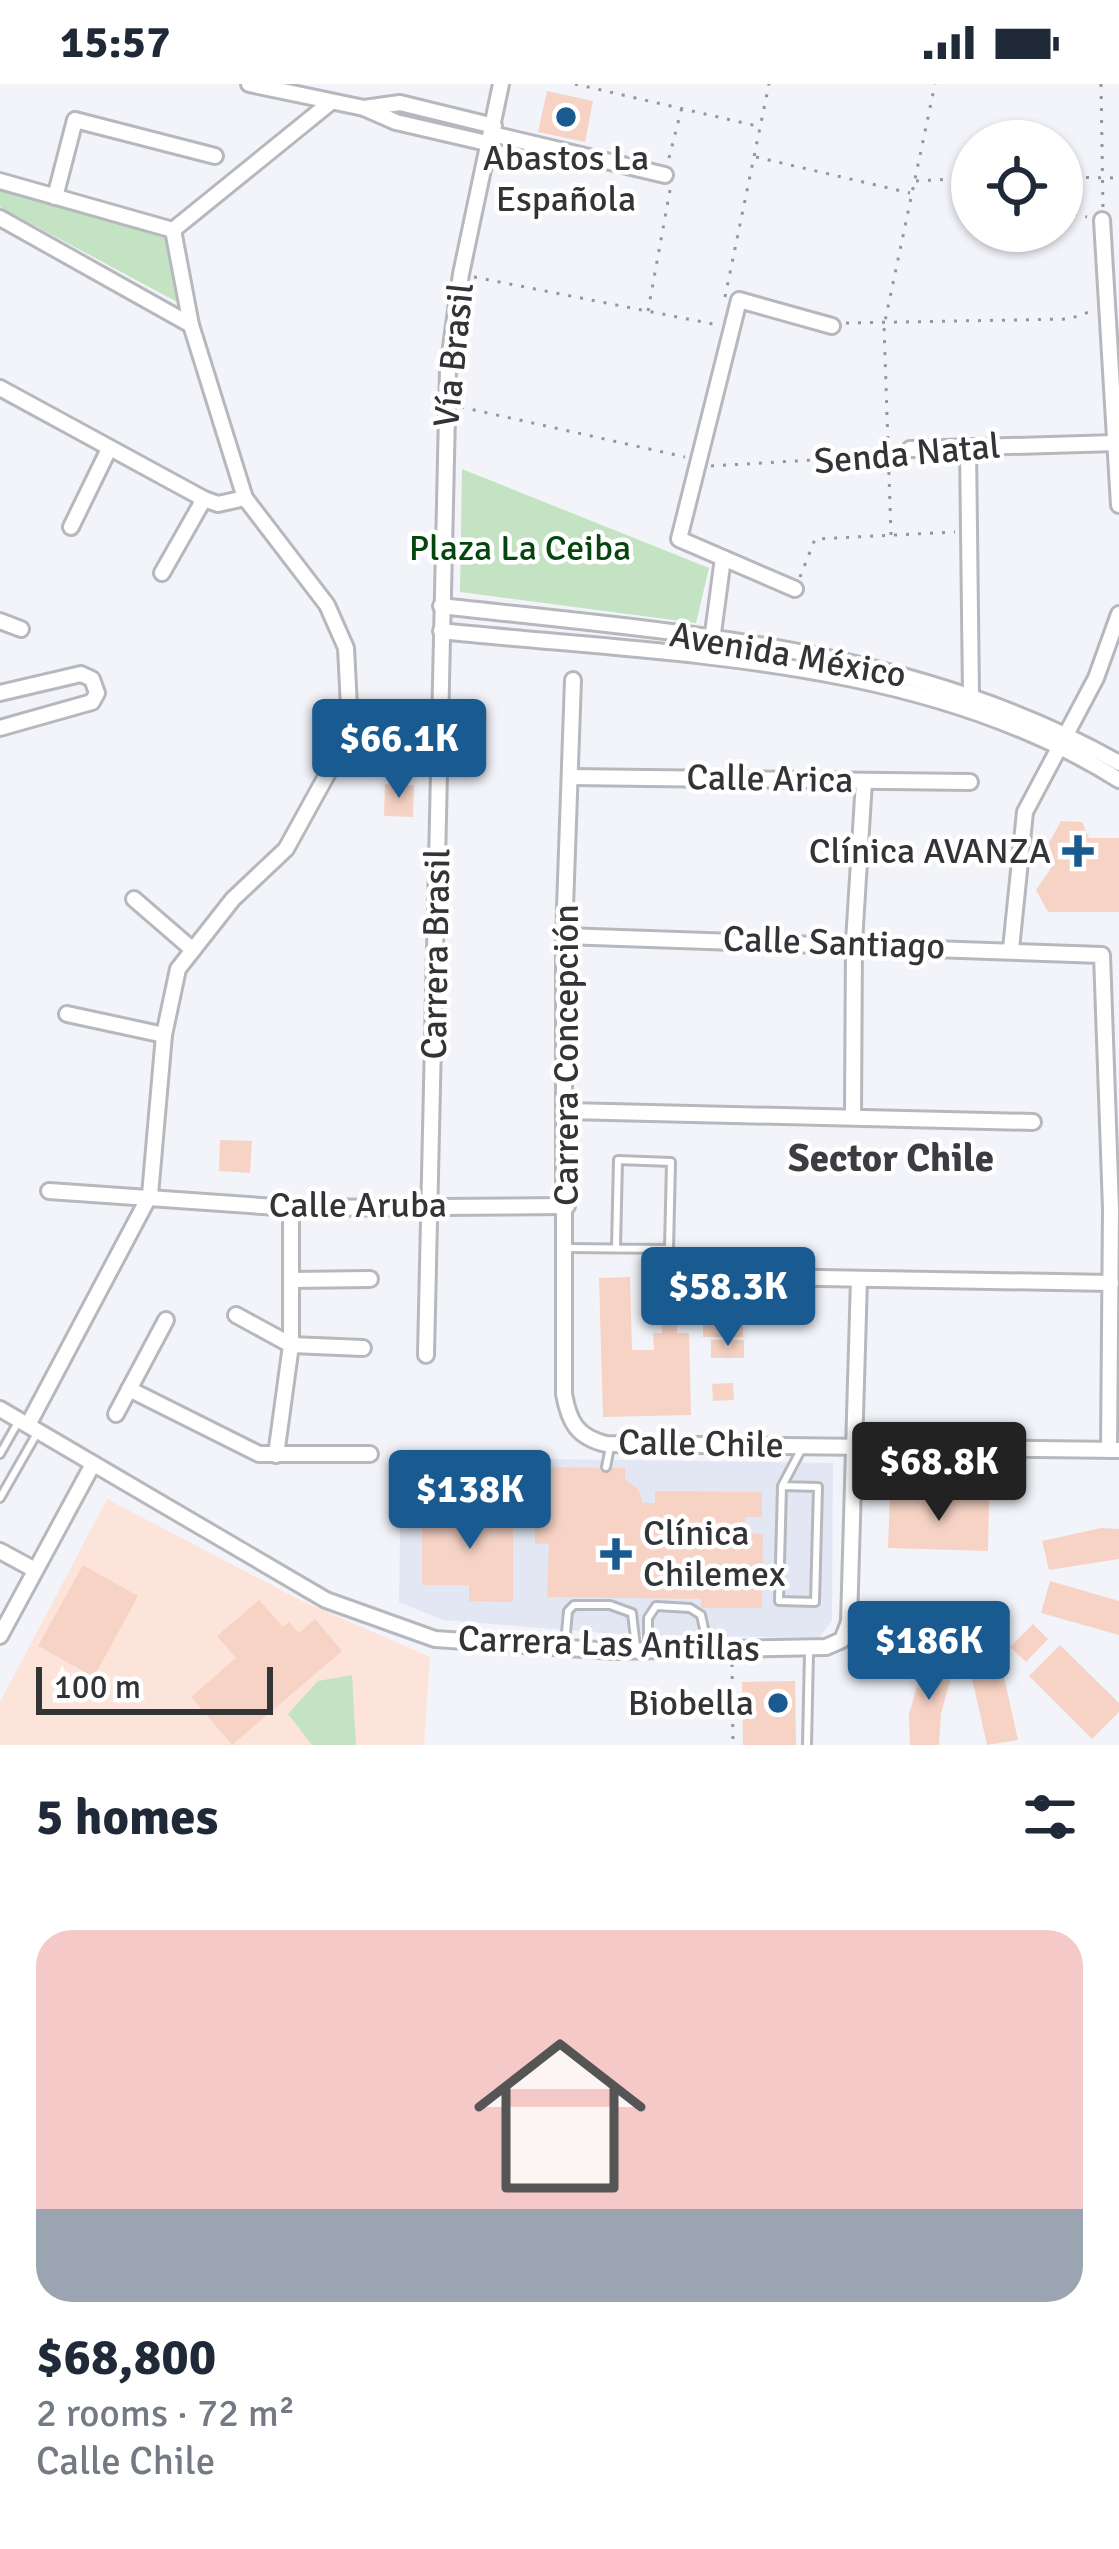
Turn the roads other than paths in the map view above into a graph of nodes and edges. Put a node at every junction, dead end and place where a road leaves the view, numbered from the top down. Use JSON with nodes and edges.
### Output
{"nodes":[{"id":1,"x":249,"y":84,"type":"edge"},
{"id":2,"x":502,"y":84,"type":"edge"},
{"id":3,"x":300,"y":90,"type":"edge"},
{"id":4,"x":331,"y":101,"type":"junction"},
{"id":5,"x":492,"y":135,"type":"junction"},
{"id":6,"x":215,"y":156,"type":"dead end"},
{"id":7,"x":665,"y":175,"type":"road end"},
{"id":8,"x":0,"y":181,"type":"edge"},
{"id":9,"x":56,"y":196,"type":"junction"},
{"id":10,"x":0,"y":218,"type":"edge"},
{"id":11,"x":1102,"y":220,"type":"road end"},
{"id":12,"x":173,"y":230,"type":"junction"},
{"id":13,"x":1113,"y":306,"type":"edge"},
{"id":14,"x":190,"y":325,"type":"junction"},
{"id":15,"x":832,"y":326,"type":"road end"},
{"id":16,"x":0,"y":388,"type":"edge"},
{"id":17,"x":1116,"y":443,"type":"edge"},
{"id":18,"x":968,"y":447,"type":"junction"},
{"id":19,"x":109,"y":449,"type":"junction"},
{"id":20,"x":910,"y":449,"type":"road end"},
{"id":21,"x":245,"y":498,"type":"junction"},
{"id":22,"x":204,"y":499,"type":"junction"},
{"id":23,"x":1119,"y":505,"type":"edge"},
{"id":24,"x":71,"y":527,"type":"dead end"},
{"id":25,"x":723,"y":558,"type":"junction"},
{"id":26,"x":162,"y":573,"type":"dead end"},
{"id":27,"x":795,"y":589,"type":"road end"},
{"id":28,"x":441,"y":606,"type":"junction"},
{"id":29,"x":1119,"y":614,"type":"edge"},
{"id":30,"x":0,"y":621,"type":"edge"},
{"id":31,"x":22,"y":629,"type":"dead end"},
{"id":32,"x":441,"y":631,"type":"junction"},
{"id":33,"x":712,"y":639,"type":"junction"},
{"id":34,"x":711,"y":659,"type":"junction"},
{"id":35,"x":573,"y":680,"type":"dead end"},
{"id":36,"x":0,"y":693,"type":"edge"},
{"id":37,"x":971,"y":695,"type":"junction"},
{"id":38,"x":0,"y":728,"type":"edge"},
{"id":39,"x":1066,"y":734,"type":"junction"},
{"id":40,"x":1061,"y":751,"type":"junction"},
{"id":41,"x":1119,"y":763,"type":"edge"},
{"id":42,"x":571,"y":777,"type":"junction"},
{"id":43,"x":1119,"y":780,"type":"edge"},
{"id":44,"x":864,"y":781,"type":"junction"},
{"id":45,"x":970,"y":782,"type":"dead end"},
{"id":46,"x":134,"y":898,"type":"dead end"},
{"id":47,"x":564,"y":936,"type":"junction"},
{"id":48,"x":854,"y":942,"type":"junction"},
{"id":49,"x":193,"y":950,"type":"junction"},
{"id":50,"x":1011,"y":950,"type":"junction"},
{"id":51,"x":67,"y":1014,"type":"dead end"},
{"id":52,"x":164,"y":1035,"type":"junction"},
{"id":53,"x":568,"y":1111,"type":"junction"},
{"id":54,"x":853,"y":1114,"type":"junction"},
{"id":55,"x":1034,"y":1122,"type":"dead end"},
{"id":56,"x":49,"y":1191,"type":"dead end"},
{"id":57,"x":151,"y":1195,"type":"junction"},
{"id":58,"x":431,"y":1205,"type":"junction"},
{"id":59,"x":567,"y":1206,"type":"junction"},
{"id":60,"x":291,"y":1208,"type":"junction"},
{"id":61,"x":616,"y":1247,"type":"junction"},
{"id":62,"x":566,"y":1248,"type":"junction"},
{"id":63,"x":763,"y":1277,"type":"dead end"},
{"id":64,"x":859,"y":1279,"type":"junction"},
{"id":65,"x":291,"y":1280,"type":"junction"},
{"id":66,"x":370,"y":1280,"type":"dead end"},
{"id":67,"x":1111,"y":1283,"type":"junction"},
{"id":68,"x":236,"y":1315,"type":"dead end"},
{"id":69,"x":166,"y":1321,"type":"dead end"},
{"id":70,"x":291,"y":1345,"type":"junction"},
{"id":71,"x":363,"y":1348,"type":"dead end"},
{"id":72,"x":425,"y":1355,"type":"dead end"},
{"id":73,"x":129,"y":1389,"type":"junction"},
{"id":74,"x":0,"y":1409,"type":"edge"},
{"id":75,"x":116,"y":1414,"type":"dead end"},
{"id":76,"x":28,"y":1426,"type":"junction"},
{"id":77,"x":575,"y":1429,"type":"joint"},
{"id":78,"x":611,"y":1444,"type":"junction"},
{"id":79,"x":803,"y":1446,"type":"junction"},
{"id":80,"x":855,"y":1447,"type":"junction"},
{"id":81,"x":1114,"y":1450,"type":"edge"},
{"id":82,"x":0,"y":1454,"type":"edge"},
{"id":83,"x":370,"y":1454,"type":"dead end"},
{"id":84,"x":276,"y":1455,"type":"junction"},
{"id":85,"x":93,"y":1464,"type":"junction"},
{"id":86,"x":606,"y":1467,"type":"dead end"},
{"id":87,"x":782,"y":1486,"type":"junction"},
{"id":88,"x":0,"y":1498,"type":"edge"},
{"id":89,"x":0,"y":1551,"type":"edge"},
{"id":90,"x":34,"y":1570,"type":"junction"},
{"id":91,"x":0,"y":1636,"type":"edge"},
{"id":92,"x":564,"y":1647,"type":"junction"},
{"id":93,"x":808,"y":1648,"type":"junction"},
{"id":94,"x":708,"y":1650,"type":"junction"},
{"id":95,"x":642,"y":1651,"type":"junction"},
{"id":96,"x":807,"y":1745,"type":"edge"}],
"edges":[{"from":1,"to":3,"type":"street"},
{"from":2,"to":5,"type":"street","name":"Vía Brasil"},
{"from":3,"to":4,"type":"street"},
{"from":4,"to":5,"type":"street"},
{"from":4,"to":12,"type":"street"},
{"from":5,"to":7,"type":"street"},
{"from":5,"to":28,"type":"street","name":"Vía Brasil"},
{"from":6,"to":9,"type":"street"},
{"from":8,"to":9,"type":"street"},
{"from":9,"to":12,"type":"street"},
{"from":10,"to":14,"type":"street"},
{"from":11,"to":13,"type":"street"},
{"from":12,"to":14,"type":"street"},
{"from":13,"to":17,"type":"street"},
{"from":14,"to":21,"type":"street"},
{"from":15,"to":25,"type":"street"},
{"from":16,"to":19,"type":"street"},
{"from":17,"to":18,"type":"street","name":"Senda Natal"},
{"from":17,"to":23,"type":"street"},
{"from":18,"to":20,"type":"street","name":"Senda Natal"},
{"from":18,"to":37,"type":"street"},
{"from":19,"to":22,"type":"street"},
{"from":19,"to":24,"type":"street"},
{"from":21,"to":22,"type":"street"},
{"from":21,"to":49,"type":"street"},
{"from":22,"to":26,"type":"street"},
{"from":25,"to":27,"type":"street"},
{"from":25,"to":33,"type":"street"},
{"from":28,"to":32,"type":"street","name":"Vía Brasil"},
{"from":28,"to":33,"type":"street","name":"Avenida México"},
{"from":29,"to":39,"type":"street"},
{"from":30,"to":31,"type":"street"},
{"from":32,"to":34,"type":"street","name":"Avenida México"},
{"from":32,"to":58,"type":"street","name":"Carrera Brasil"},
{"from":33,"to":34,"type":"street"},
{"from":33,"to":37,"type":"street","name":"Avenida México"},
{"from":34,"to":40,"type":"street","name":"Avenida México"},
{"from":35,"to":42,"type":"street","name":"Carrera Concepción"},
{"from":36,"to":38,"type":"street"},
{"from":37,"to":39,"type":"street","name":"Avenida México"},
{"from":39,"to":40,"type":"street"},
{"from":39,"to":41,"type":"street","name":"Avenida México"},
{"from":40,"to":43,"type":"street","name":"Avenida México"},
{"from":40,"to":50,"type":"street"},
{"from":42,"to":44,"type":"street","name":"Calle Arica"},
{"from":42,"to":47,"type":"street","name":"Carrera Concepción"},
{"from":44,"to":45,"type":"street","name":"Calle Arica"},
{"from":44,"to":48,"type":"street"},
{"from":46,"to":49,"type":"street"},
{"from":47,"to":48,"type":"street","name":"Calle Santiago"},
{"from":47,"to":53,"type":"street","name":"Carrera Concepción"},
{"from":48,"to":50,"type":"street","name":"Calle Santiago"},
{"from":48,"to":54,"type":"street"},
{"from":49,"to":52,"type":"street"},
{"from":50,"to":67,"type":"street","name":"Calle Santiago"},
{"from":51,"to":52,"type":"street"},
{"from":52,"to":57,"type":"street"},
{"from":53,"to":54,"type":"street"},
{"from":53,"to":59,"type":"street","name":"Carrera Concepción"},
{"from":54,"to":55,"type":"street"},
{"from":56,"to":57,"type":"street","name":"Calle Aruba"},
{"from":57,"to":60,"type":"street","name":"Calle Aruba"},
{"from":57,"to":76,"type":"street"},
{"from":58,"to":59,"type":"street","name":"Calle Aruba"},
{"from":58,"to":60,"type":"street","name":"Calle Aruba"},
{"from":58,"to":72,"type":"street","name":"Carrera Brasil"},
{"from":59,"to":62,"type":"street","name":"Carrera Concepción"},
{"from":60,"to":65,"type":"street"},
{"from":61,"to":61,"type":"lane"},
{"from":61,"to":62,"type":"lane"},
{"from":62,"to":77,"type":"street","name":"Carrera Concepción"},
{"from":63,"to":64,"type":"street"},
{"from":64,"to":67,"type":"street"},
{"from":64,"to":80,"type":"street"},
{"from":65,"to":66,"type":"street"},
{"from":65,"to":70,"type":"street"},
{"from":67,"to":81,"type":"street"},
{"from":68,"to":70,"type":"street"},
{"from":69,"to":73,"type":"street"},
{"from":70,"to":71,"type":"street"},
{"from":70,"to":84,"type":"street"},
{"from":73,"to":75,"type":"street"},
{"from":73,"to":84,"type":"street"},
{"from":74,"to":76,"type":"street","name":"Carrera Las Antillas"},
{"from":76,"to":82,"type":"lane"},
{"from":76,"to":85,"type":"street","name":"Carrera Las Antillas"},
{"from":76,"to":88,"type":"lane"},
{"from":77,"to":78,"type":"street","name":"Calle Chile"},
{"from":78,"to":79,"type":"street","name":"Calle Chile"},
{"from":78,"to":86,"type":"lane"},
{"from":79,"to":80,"type":"street","name":"Calle Chile"},
{"from":79,"to":87,"type":"lane"},
{"from":80,"to":81,"type":"street","name":"Calle Chile"},
{"from":80,"to":93,"type":"street","name":"Carrera Las Antillas"},
{"from":83,"to":84,"type":"street"},
{"from":85,"to":90,"type":"street"},
{"from":85,"to":92,"type":"street","name":"Carrera Las Antillas"},
{"from":87,"to":87,"type":"lane"},
{"from":89,"to":90,"type":"street"},
{"from":90,"to":91,"type":"street"},
{"from":92,"to":95,"type":"street","name":"Carrera Las Antillas"},
{"from":92,"to":95,"type":"lane"},
{"from":93,"to":94,"type":"street","name":"Carrera Las Antillas"},
{"from":93,"to":96,"type":"lane"},
{"from":94,"to":95,"type":"street","name":"Carrera Las Antillas"},
{"from":94,"to":95,"type":"lane"}]}
